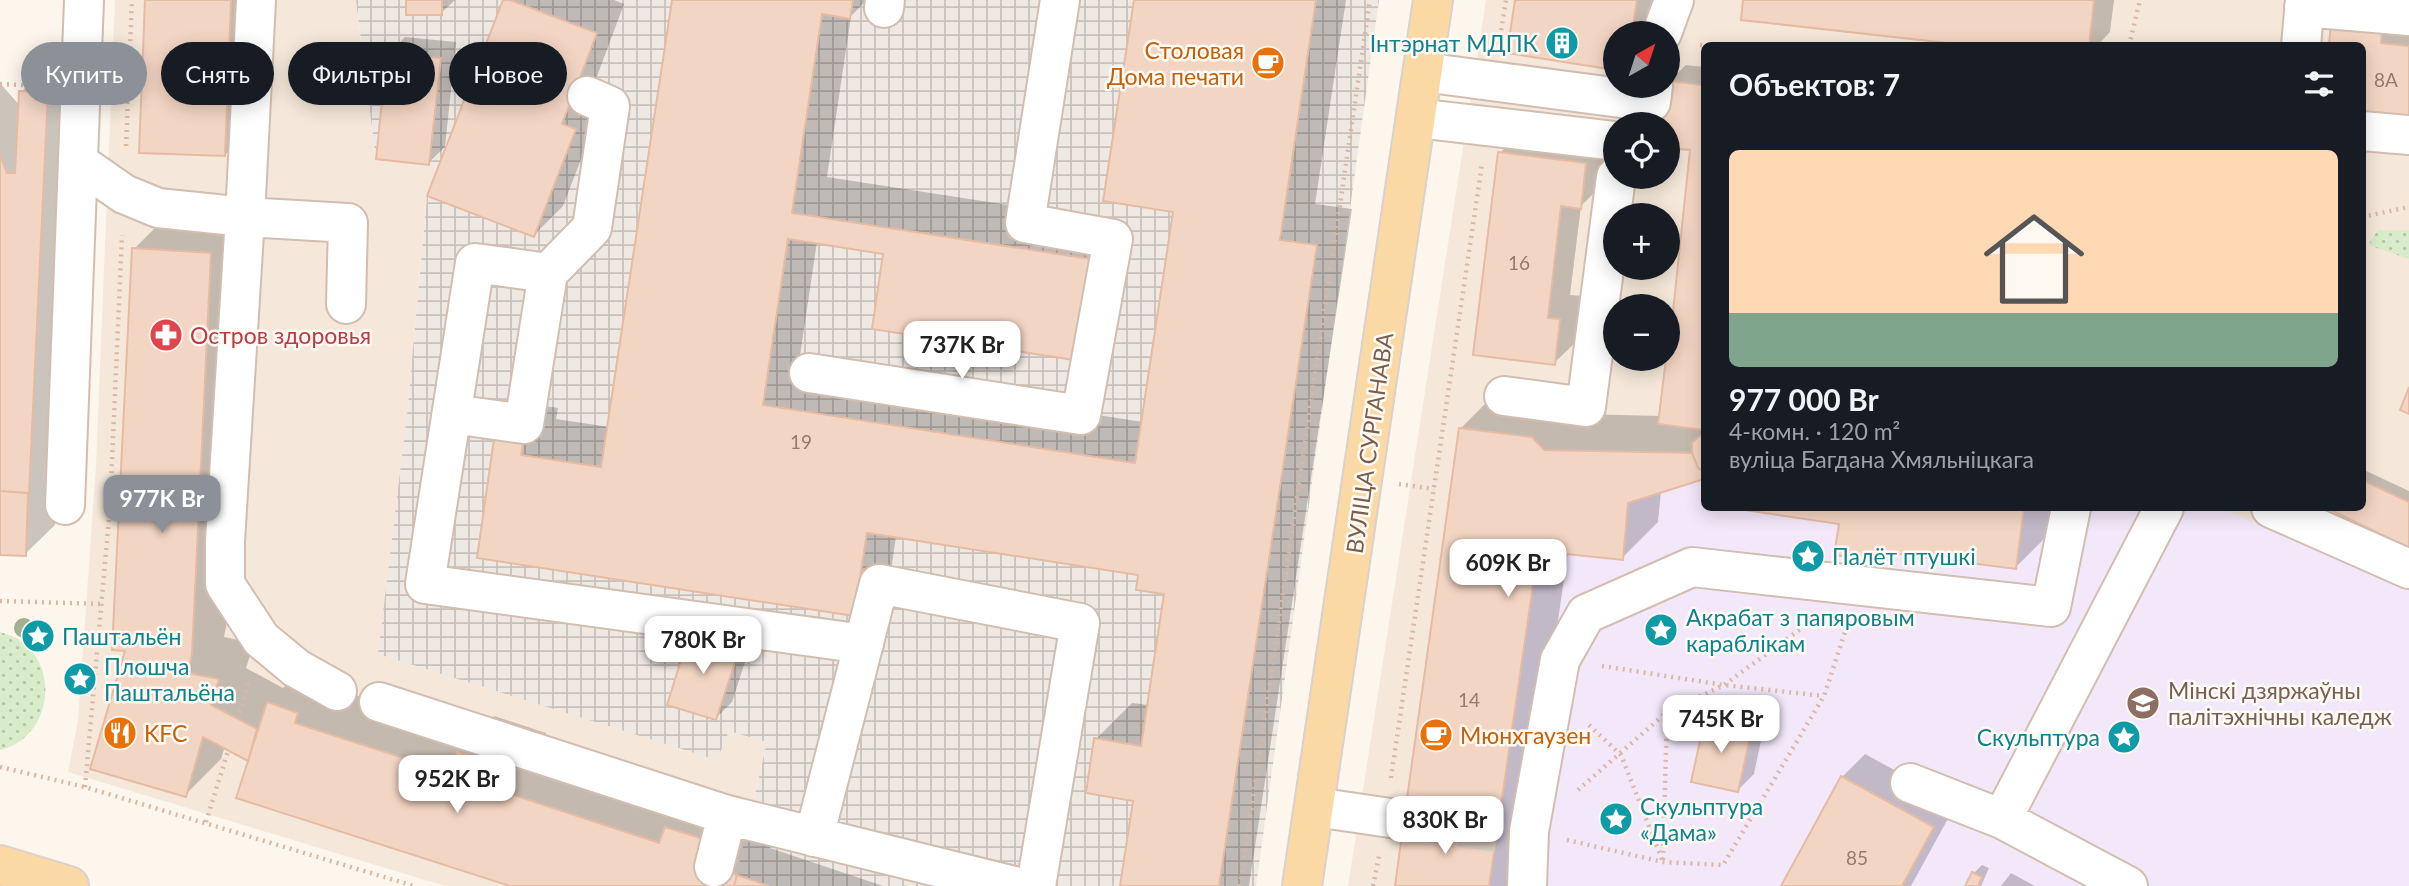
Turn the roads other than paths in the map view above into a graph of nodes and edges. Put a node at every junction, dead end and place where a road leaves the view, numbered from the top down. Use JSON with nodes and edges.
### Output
{"nodes":[{"id":1,"x":84,"y":0,"type":"edge"},
{"id":2,"x":256,"y":0,"type":"edge"},
{"id":3,"x":1060,"y":0,"type":"edge"},
{"id":4,"x":1433,"y":0,"type":"edge"},
{"id":5,"x":1674,"y":0,"type":"edge"},
{"id":6,"x":2304,"y":4,"type":"edge"},
{"id":7,"x":2409,"y":16,"type":"edge"},
{"id":8,"x":1666,"y":21,"type":"edge"},
{"id":9,"x":2301,"y":42,"type":"edge"},
{"id":10,"x":1423,"y":72,"type":"junction"},
{"id":11,"x":587,"y":96,"type":"dead end"},
{"id":12,"x":1603,"y":96,"type":"edge"},
{"id":13,"x":1621,"y":98,"type":"edge"},
{"id":14,"x":1652,"y":98,"type":"edge"},
{"id":15,"x":1416,"y":118,"type":"junction"},
{"id":16,"x":2366,"y":131,"type":"edge"},
{"id":17,"x":2409,"y":135,"type":"edge"},
{"id":18,"x":1603,"y":139,"type":"edge"},
{"id":19,"x":78,"y":162,"type":"junction"},
{"id":20,"x":1614,"y":189,"type":"edge"},
{"id":21,"x":245,"y":217,"type":"junction"},
{"id":22,"x":548,"y":273,"type":"junction"},
{"id":23,"x":346,"y":304,"type":"dead end"},
{"id":24,"x":809,"y":373,"type":"dead end"},
{"id":25,"x":1504,"y":396,"type":"dead end"},
{"id":26,"x":452,"y":414,"type":"junction"},
{"id":27,"x":65,"y":505,"type":"dead end"},
{"id":28,"x":2070,"y":511,"type":"edge"},
{"id":29,"x":2162,"y":511,"type":"edge"},
{"id":30,"x":2278,"y":511,"type":"edge"},
{"id":31,"x":2409,"y":569,"type":"edge"},
{"id":32,"x":864,"y":644,"type":"junction"},
{"id":33,"x":337,"y":691,"type":"dead end"},
{"id":34,"x":379,"y":702,"type":"dead end"},
{"id":35,"x":1910,"y":783,"type":"dead end"},
{"id":36,"x":1315,"y":807,"type":"junction"},
{"id":37,"x":727,"y":815,"type":"junction"},
{"id":38,"x":1395,"y":818,"type":"tunnel mouth"},
{"id":39,"x":2002,"y":819,"type":"junction"},
{"id":40,"x":814,"y":836,"type":"junction"},
{"id":41,"x":0,"y":865,"type":"edge"},
{"id":42,"x":714,"y":867,"type":"dead end"},
{"id":43,"x":69,"y":886,"type":"edge"},
{"id":44,"x":1014,"y":886,"type":"edge"},
{"id":45,"x":1036,"y":886,"type":"edge"},
{"id":46,"x":1302,"y":886,"type":"edge"},
{"id":47,"x":1527,"y":886,"type":"edge"},
{"id":48,"x":2129,"y":886,"type":"edge"}],
"edges":[{"from":1,"to":19,"type":"street"},
{"from":2,"to":21,"type":"street"},
{"from":3,"to":24,"type":"street"},
{"from":4,"to":10,"type":"main road","name":"ВУЛІЦА СУРГАНАВА"},
{"from":5,"to":8,"type":"street"},
{"from":6,"to":7,"type":"street"},
{"from":6,"to":9,"type":"street"},
{"from":10,"to":12,"type":"street"},
{"from":10,"to":15,"type":"main road","name":"ВУЛІЦА СУРГАНАВА"},
{"from":11,"to":22,"type":"street"},
{"from":13,"to":14,"type":"street"},
{"from":15,"to":18,"type":"street"},
{"from":15,"to":36,"type":"main road","name":"ВУЛІЦА СУРГАНАВА"},
{"from":16,"to":17,"type":"street"},
{"from":19,"to":21,"type":"street"},
{"from":19,"to":27,"type":"street"},
{"from":20,"to":25,"type":"street"},
{"from":21,"to":23,"type":"street"},
{"from":21,"to":33,"type":"street"},
{"from":22,"to":26,"type":"street"},
{"from":22,"to":26,"type":"street"},
{"from":26,"to":32,"type":"street"},
{"from":28,"to":47,"type":"street"},
{"from":29,"to":39,"type":"street"},
{"from":30,"to":31,"type":"street"},
{"from":32,"to":40,"type":"street"},
{"from":32,"to":45,"type":"street"},
{"from":34,"to":37,"type":"street"},
{"from":35,"to":39,"type":"street"},
{"from":36,"to":38,"type":"street"},
{"from":36,"to":46,"type":"main road","name":"ВУЛІЦА СУРГАНАВА"},
{"from":37,"to":40,"type":"street"},
{"from":37,"to":42,"type":"street"},
{"from":39,"to":48,"type":"street"},
{"from":40,"to":44,"type":"street"},
{"from":41,"to":43,"type":"main road"}]}
